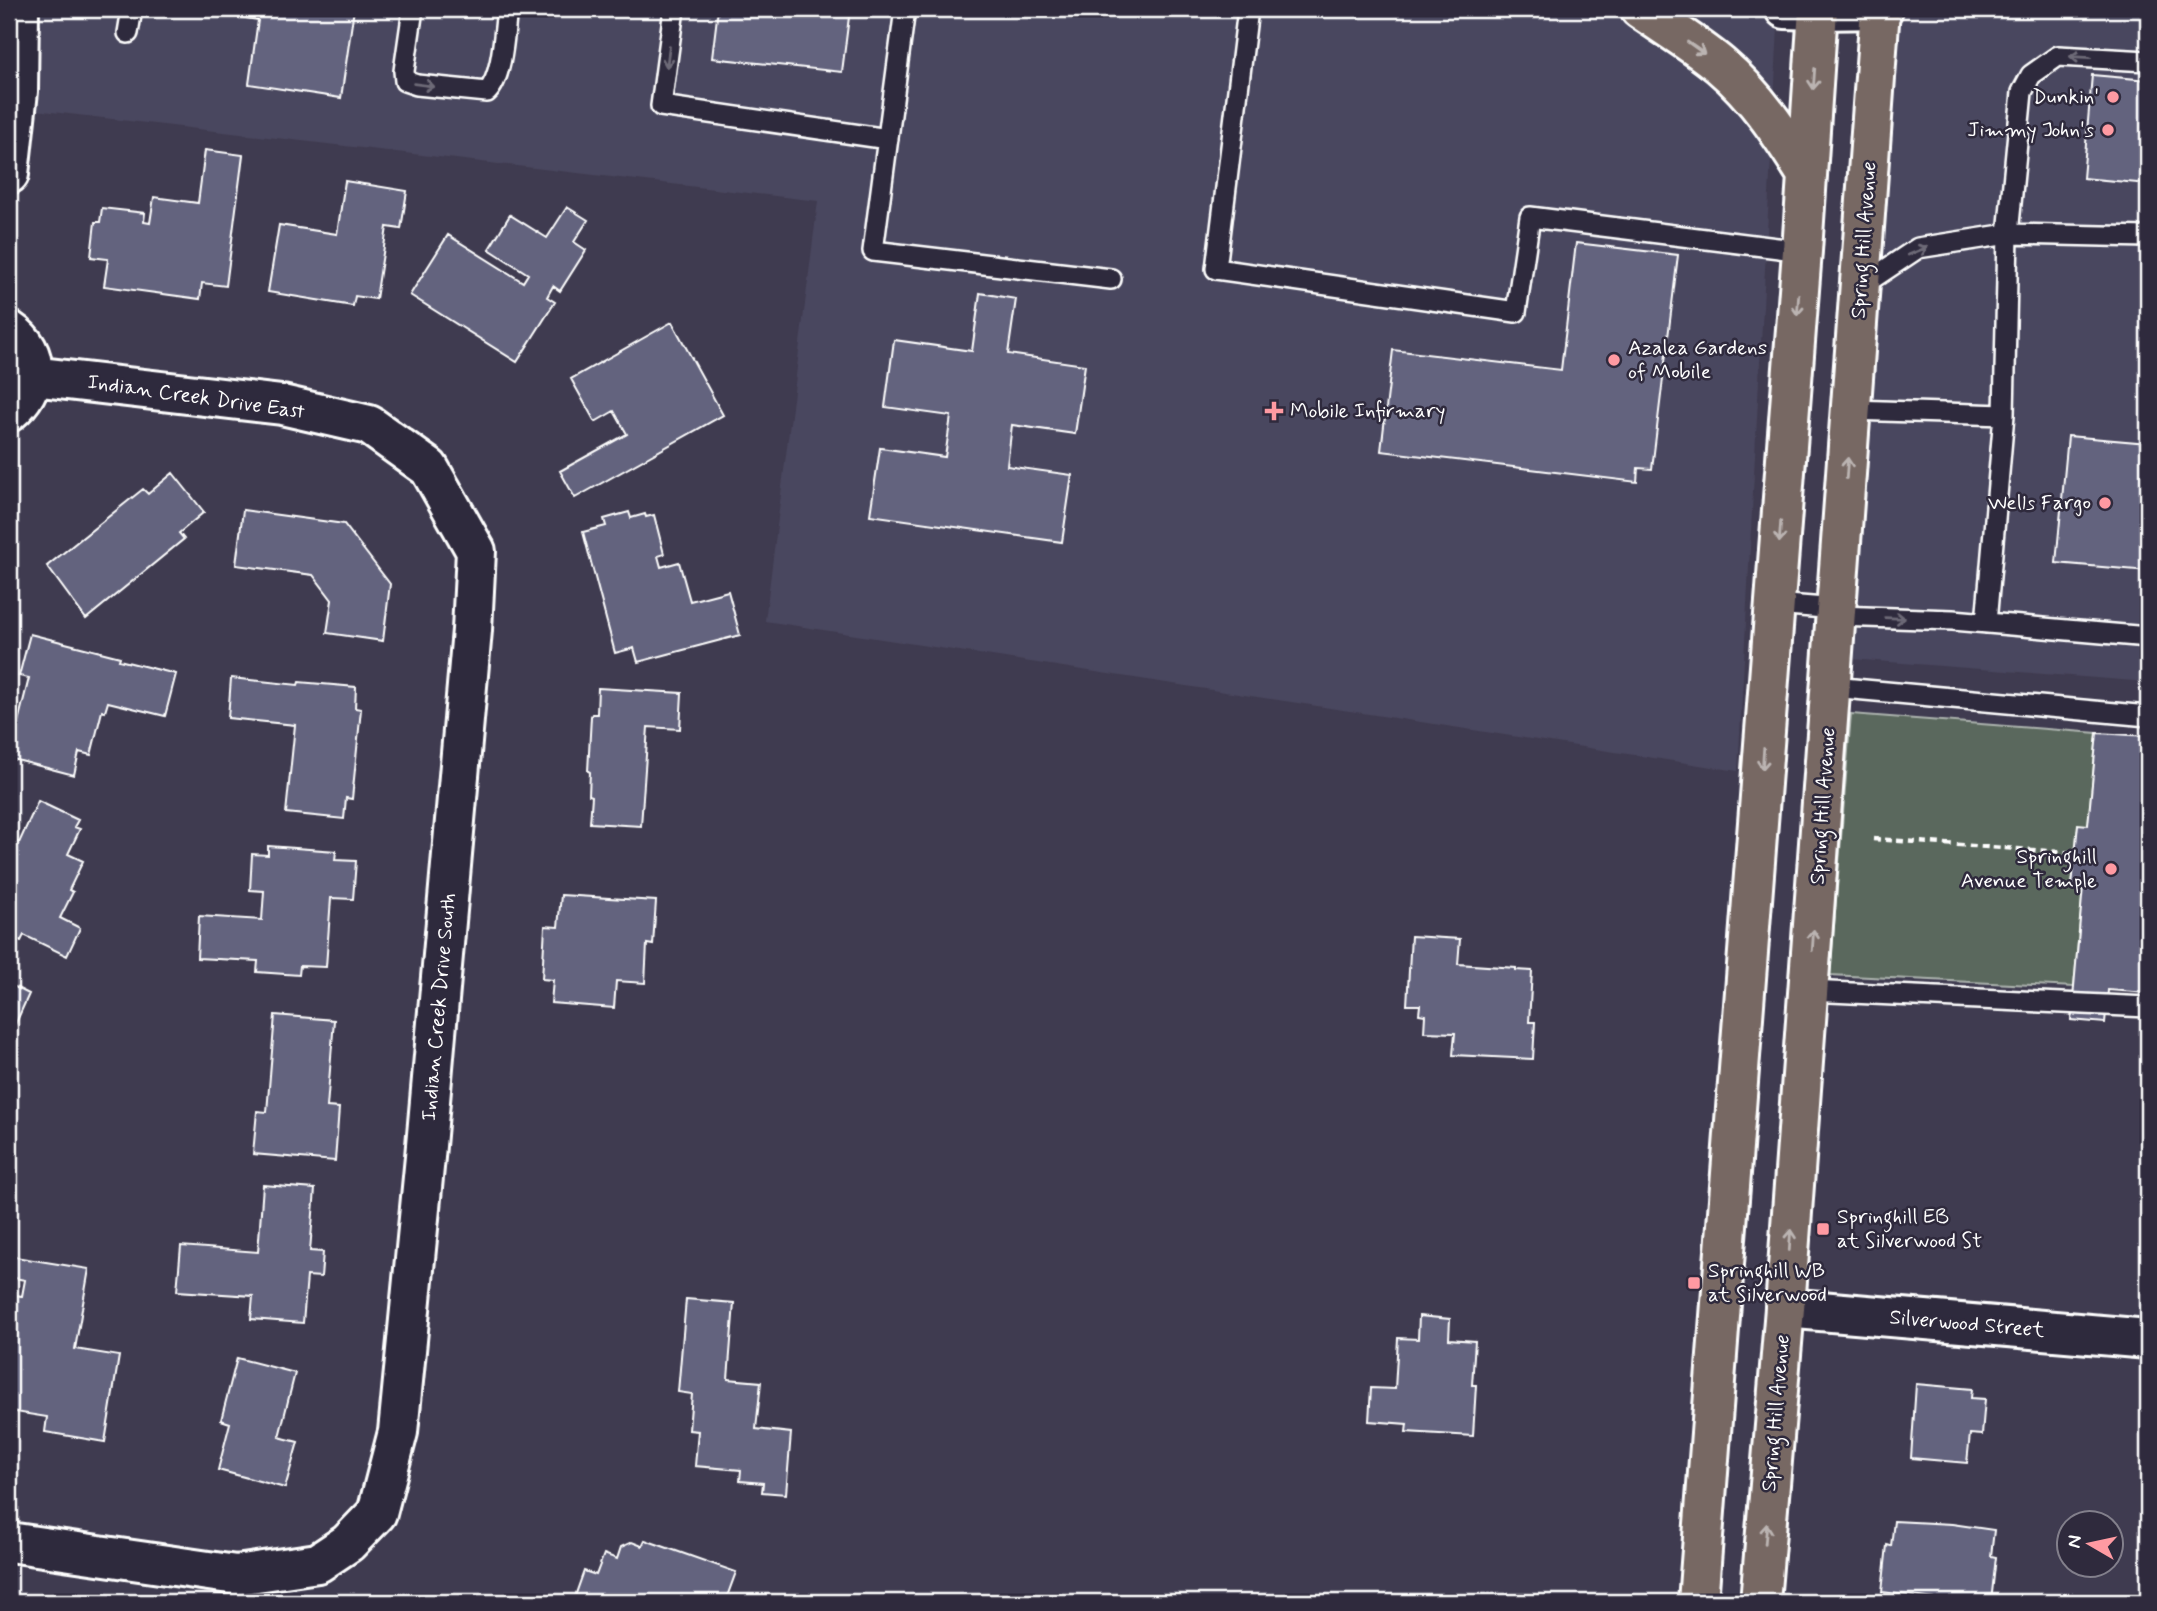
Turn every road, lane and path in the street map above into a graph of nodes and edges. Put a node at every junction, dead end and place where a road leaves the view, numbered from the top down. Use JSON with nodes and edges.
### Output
{"nodes":[{"id":1,"x":19,"y":9,"type":"edge"},
{"id":2,"x":132,"y":9,"type":"edge"},
{"id":3,"x":414,"y":9,"type":"edge"},
{"id":4,"x":507,"y":9,"type":"edge"},
{"id":5,"x":674,"y":9,"type":"edge"},
{"id":6,"x":905,"y":9,"type":"edge"},
{"id":7,"x":1248,"y":9,"type":"edge"},
{"id":8,"x":1640,"y":9,"type":"edge"},
{"id":9,"x":1807,"y":9,"type":"edge"},
{"id":10,"x":1881,"y":9,"type":"edge"},
{"id":11,"x":128,"y":33,"type":"dead end"},
{"id":12,"x":2148,"y":61,"type":"edge"},
{"id":13,"x":888,"y":139,"type":"junction"},
{"id":14,"x":9,"y":174,"type":"edge"},
{"id":15,"x":1807,"y":175,"type":"junction"},
{"id":16,"x":2008,"y":234,"type":"junction"},
{"id":17,"x":2148,"y":237,"type":"edge"},
{"id":18,"x":1802,"y":251,"type":"junction"},
{"id":19,"x":1111,"y":279,"type":"dead end"},
{"id":20,"x":1861,"y":286,"type":"junction"},
{"id":21,"x":9,"y":330,"type":"edge"},
{"id":22,"x":32,"y":376,"type":"junction"},
{"id":23,"x":1852,"y":410,"type":"junction"},
{"id":24,"x":9,"y":412,"type":"edge"},
{"id":25,"x":2004,"y":415,"type":"junction"},
{"id":26,"x":429,"y":468,"type":"joint"},
{"id":27,"x":1775,"y":604,"type":"junction"},
{"id":28,"x":1837,"y":612,"type":"junction"},
{"id":29,"x":1986,"y":623,"type":"junction"},
{"id":30,"x":2148,"y":636,"type":"edge"},
{"id":31,"x":1832,"y":687,"type":"junction"},
{"id":32,"x":2148,"y":716,"type":"edge"},
{"id":33,"x":1873,"y":839,"type":"dead end"},
{"id":34,"x":2075,"y":853,"type":"dead end"},
{"id":35,"x":1809,"y":991,"type":"junction"},
{"id":36,"x":2148,"y":1007,"type":"edge"},
{"id":37,"x":1785,"y":1308,"type":"junction"},
{"id":38,"x":2148,"y":1339,"type":"edge"},
{"id":39,"x":9,"y":1542,"type":"edge"},
{"id":40,"x":1698,"y":1602,"type":"edge"},
{"id":41,"x":1760,"y":1602,"type":"edge"}],
"edges":[{"from":1,"to":14,"type":"street"},
{"from":2,"to":11,"type":"lane"},
{"from":3,"to":4,"type":"lane","one_way":true},
{"from":5,"to":13,"type":"lane","one_way":true},
{"from":6,"to":13,"type":"lane"},
{"from":7,"to":18,"type":"lane"},
{"from":8,"to":15,"type":"main road","one_way":true},
{"from":9,"to":10,"type":"street"},
{"from":9,"to":15,"type":"main road","one_way":true},
{"from":10,"to":20,"type":"main road","name":"Spring Hill Avenue"},
{"from":12,"to":16,"type":"lane","one_way":true},
{"from":13,"to":19,"type":"lane"},
{"from":15,"to":18,"type":"main road"},
{"from":16,"to":17,"type":"lane"},
{"from":20,"to":16,"type":"lane","one_way":true},
{"from":16,"to":25,"type":"lane"},
{"from":18,"to":27,"type":"main road","one_way":true},
{"from":20,"to":23,"type":"main road","name":"Spring Hill Avenue"},
{"from":21,"to":22,"type":"street"},
{"from":22,"to":24,"type":"street"},
{"from":22,"to":26,"type":"street","name":"Indian Creek Drive East"},
{"from":23,"to":25,"type":"lane"},
{"from":28,"to":23,"type":"main road","name":"Spring Hill Avenue","one_way":true},
{"from":25,"to":29,"type":"lane"},
{"from":26,"to":39,"type":"street","name":"Indian Creek Drive South"},
{"from":27,"to":28,"type":"lane"},
{"from":27,"to":40,"type":"main road","one_way":true},
{"from":28,"to":29,"type":"lane","one_way":true},
{"from":28,"to":31,"type":"main road","name":"Spring Hill Avenue"},
{"from":29,"to":30,"type":"lane"},
{"from":31,"to":32,"type":"lane"},
{"from":35,"to":31,"type":"main road","name":"Spring Hill Avenue","one_way":true},
{"from":33,"to":34,"type":"path"},
{"from":35,"to":36,"type":"lane"},
{"from":37,"to":35,"type":"main road","name":"Spring Hill Avenue","one_way":true},
{"from":37,"to":38,"type":"street","name":"Silverwood Street"},
{"from":41,"to":37,"type":"main road","name":"Spring Hill Avenue","one_way":true}]}
